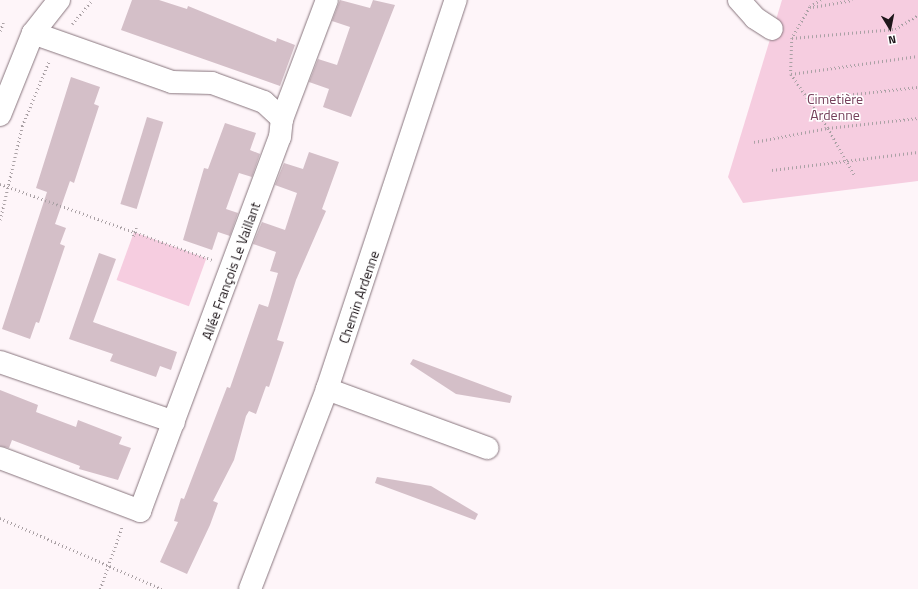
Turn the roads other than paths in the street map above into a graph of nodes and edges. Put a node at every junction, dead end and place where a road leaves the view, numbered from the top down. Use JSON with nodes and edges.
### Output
{"nodes":[{"id":1,"x":59,"y":0,"type":"edge"},
{"id":2,"x":327,"y":0,"type":"edge"},
{"id":3,"x":456,"y":0,"type":"edge"},
{"id":4,"x":738,"y":0,"type":"edge"},
{"id":5,"x":772,"y":29,"type":"road end"},
{"id":6,"x":33,"y":33,"type":"junction"},
{"id":7,"x":0,"y":115,"type":"edge"},
{"id":8,"x":282,"y":119,"type":"junction"},
{"id":9,"x":0,"y":362,"type":"edge"},
{"id":10,"x":327,"y":389,"type":"junction"},
{"id":11,"x":174,"y":422,"type":"junction"},
{"id":12,"x":487,"y":448,"type":"dead end"},
{"id":13,"x":0,"y":458,"type":"edge"},
{"id":14,"x":250,"y":589,"type":"edge"}],
"edges":[{"from":1,"to":6,"type":"street"},
{"from":2,"to":8,"type":"street","name":"Allée François Le Vaillant"},
{"from":3,"to":10,"type":"street","name":"Chemin Ardenne"},
{"from":4,"to":5,"type":"street"},
{"from":6,"to":7,"type":"street"},
{"from":6,"to":8,"type":"street"},
{"from":8,"to":11,"type":"street","name":"Allée François Le Vaillant"},
{"from":9,"to":11,"type":"street"},
{"from":10,"to":12,"type":"street"},
{"from":10,"to":14,"type":"street","name":"Chemin Ardenne"},
{"from":11,"to":13,"type":"street","name":"Allée François Le Vaillant"}]}
